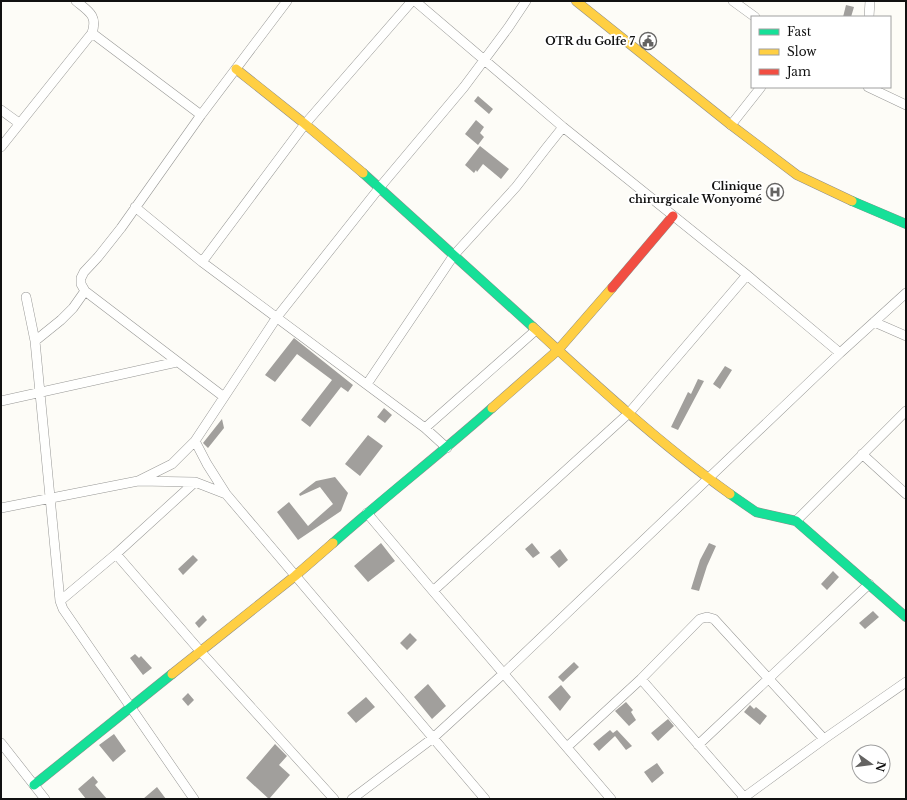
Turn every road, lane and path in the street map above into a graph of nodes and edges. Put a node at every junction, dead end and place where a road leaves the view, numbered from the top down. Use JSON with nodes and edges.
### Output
{"nodes":[{"id":1,"x":76,"y":1,"type":"edge"},
{"id":2,"x":287,"y":1,"type":"edge"},
{"id":3,"x":413,"y":1,"type":"edge"},
{"id":4,"x":526,"y":1,"type":"edge"},
{"id":5,"x":576,"y":1,"type":"edge"},
{"id":6,"x":733,"y":1,"type":"edge"},
{"id":7,"x":870,"y":1,"type":"edge"},
{"id":8,"x":587,"y":4,"type":"edge"},
{"id":9,"x":754,"y":16,"type":"edge"},
{"id":10,"x":869,"y":16,"type":"edge"},
{"id":11,"x":92,"y":33,"type":"junction"},
{"id":12,"x":484,"y":59,"type":"junction"},
{"id":13,"x":236,"y":69,"type":"junction"},
{"id":14,"x":760,"y":88,"type":"edge"},
{"id":15,"x":870,"y":88,"type":"edge"},
{"id":16,"x":906,"y":105,"type":"edge"},
{"id":17,"x":1,"y":110,"type":"edge"},
{"id":18,"x":201,"y":115,"type":"junction"},
{"id":19,"x":19,"y":123,"type":"junction"},
{"id":20,"x":305,"y":124,"type":"junction"},
{"id":21,"x":731,"y":125,"type":"junction"},
{"id":22,"x":563,"y":127,"type":"junction"},
{"id":23,"x":1,"y":147,"type":"edge"},
{"id":24,"x":380,"y":188,"type":"junction"},
{"id":25,"x":135,"y":207,"type":"junction"},
{"id":26,"x":673,"y":216,"type":"junction"},
{"id":27,"x":906,"y":224,"type":"edge"},
{"id":28,"x":454,"y":255,"type":"junction"},
{"id":29,"x":202,"y":262,"type":"junction"},
{"id":30,"x":747,"y":275,"type":"junction"},
{"id":31,"x":85,"y":291,"type":"junction"},
{"id":32,"x":906,"y":293,"type":"edge"},
{"id":33,"x":26,"y":297,"type":"dead end"},
{"id":34,"x":277,"y":317,"type":"junction"},
{"id":35,"x":874,"y":322,"type":"junction"},
{"id":36,"x":536,"y":330,"type":"junction"},
{"id":37,"x":906,"y":336,"type":"edge"},
{"id":38,"x":35,"y":341,"type":"junction"},
{"id":39,"x":558,"y":350,"type":"junction"},
{"id":40,"x":840,"y":353,"type":"junction"},
{"id":41,"x":177,"y":362,"type":"junction"},
{"id":42,"x":367,"y":384,"type":"junction"},
{"id":43,"x":40,"y":393,"type":"junction"},
{"id":44,"x":224,"y":397,"type":"junction"},
{"id":45,"x":1,"y":401,"type":"edge"},
{"id":46,"x":906,"y":411,"type":"edge"},
{"id":47,"x":629,"y":413,"type":"junction"},
{"id":48,"x":425,"y":428,"type":"junction"},
{"id":49,"x":195,"y":441,"type":"junction"},
{"id":50,"x":447,"y":448,"type":"junction"},
{"id":51,"x":862,"y":454,"type":"junction"},
{"id":52,"x":708,"y":478,"type":"junction"},
{"id":53,"x":138,"y":481,"type":"junction"},
{"id":54,"x":195,"y":482,"type":"junction"},
{"id":55,"x":226,"y":494,"type":"junction"},
{"id":56,"x":906,"y":494,"type":"edge"},
{"id":57,"x":50,"y":500,"type":"junction"},
{"id":58,"x":1,"y":508,"type":"edge"},
{"id":59,"x":367,"y":513,"type":"junction"},
{"id":60,"x":796,"y":521,"type":"junction"},
{"id":61,"x":116,"y":554,"type":"junction"},
{"id":62,"x":295,"y":576,"type":"junction"},
{"id":63,"x":869,"y":584,"type":"junction"},
{"id":64,"x":433,"y":591,"type":"junction"},
{"id":65,"x":60,"y":601,"type":"junction"},
{"id":66,"x":906,"y":618,"type":"edge"},
{"id":67,"x":200,"y":652,"type":"junction"},
{"id":68,"x":504,"y":673,"type":"junction"},
{"id":69,"x":768,"y":678,"type":"junction"},
{"id":70,"x":641,"y":679,"type":"junction"},
{"id":71,"x":906,"y":682,"type":"edge"},
{"id":72,"x":131,"y":707,"type":"junction"},
{"id":73,"x":433,"y":738,"type":"junction"},
{"id":74,"x":824,"y":739,"type":"junction"},
{"id":75,"x":1,"y":743,"type":"edge"},
{"id":76,"x":698,"y":744,"type":"junction"},
{"id":77,"x":567,"y":747,"type":"junction"},
{"id":78,"x":34,"y":785,"type":"junction"},
{"id":79,"x":743,"y":798,"type":"edge"},
{"id":80,"x":45,"y":799,"type":"edge"},
{"id":81,"x":194,"y":799,"type":"edge"},
{"id":82,"x":334,"y":799,"type":"edge"},
{"id":83,"x":352,"y":799,"type":"edge"},
{"id":84,"x":485,"y":799,"type":"edge"},
{"id":85,"x":611,"y":799,"type":"edge"}],
"edges":[{"from":1,"to":11,"type":"street"},
{"from":2,"to":13,"type":"street"},
{"from":3,"to":12,"type":"street"},
{"from":3,"to":20,"type":"street"},
{"from":4,"to":12,"type":"street"},
{"from":5,"to":8,"type":"street"},
{"from":6,"to":9,"type":"street"},
{"from":7,"to":10,"type":"street"},
{"from":8,"to":21,"type":"street"},
{"from":11,"to":18,"type":"street"},
{"from":11,"to":19,"type":"street"},
{"from":12,"to":22,"type":"street"},
{"from":12,"to":24,"type":"street"},
{"from":13,"to":18,"type":"street"},
{"from":13,"to":20,"type":"street"},
{"from":14,"to":21,"type":"street"},
{"from":15,"to":16,"type":"street"},
{"from":17,"to":19,"type":"street"},
{"from":18,"to":25,"type":"street"},
{"from":19,"to":23,"type":"street"},
{"from":20,"to":24,"type":"street"},
{"from":20,"to":29,"type":"street"},
{"from":21,"to":27,"type":"street"},
{"from":22,"to":26,"type":"street"},
{"from":22,"to":28,"type":"street"},
{"from":24,"to":28,"type":"street"},
{"from":24,"to":34,"type":"street"},
{"from":25,"to":29,"type":"street"},
{"from":25,"to":31,"type":"street"},
{"from":26,"to":30,"type":"street"},
{"from":26,"to":39,"type":"street"},
{"from":28,"to":36,"type":"street"},
{"from":28,"to":42,"type":"street"},
{"from":29,"to":34,"type":"street"},
{"from":30,"to":40,"type":"street"},
{"from":30,"to":47,"type":"street"},
{"from":31,"to":38,"type":"street"},
{"from":31,"to":41,"type":"street"},
{"from":32,"to":35,"type":"street"},
{"from":33,"to":38,"type":"street"},
{"from":34,"to":42,"type":"street"},
{"from":34,"to":44,"type":"street"},
{"from":35,"to":37,"type":"street"},
{"from":35,"to":40,"type":"street"},
{"from":36,"to":39,"type":"street"},
{"from":36,"to":48,"type":"street"},
{"from":38,"to":43,"type":"street"},
{"from":39,"to":47,"type":"street"},
{"from":39,"to":50,"type":"street"},
{"from":40,"to":52,"type":"street"},
{"from":41,"to":43,"type":"street"},
{"from":41,"to":44,"type":"street"},
{"from":42,"to":48,"type":"street"},
{"from":43,"to":45,"type":"street"},
{"from":43,"to":57,"type":"street"},
{"from":44,"to":49,"type":"street"},
{"from":46,"to":51,"type":"street"},
{"from":47,"to":52,"type":"street"},
{"from":47,"to":64,"type":"street"},
{"from":48,"to":50,"type":"street"},
{"from":49,"to":53,"type":"street"},
{"from":49,"to":55,"type":"street"},
{"from":50,"to":59,"type":"street"},
{"from":51,"to":56,"type":"street"},
{"from":51,"to":60,"type":"street"},
{"from":52,"to":60,"type":"street"},
{"from":52,"to":68,"type":"street"},
{"from":53,"to":54,"type":"street"},
{"from":53,"to":57,"type":"street"},
{"from":54,"to":55,"type":"street"},
{"from":54,"to":61,"type":"street"},
{"from":55,"to":62,"type":"street"},
{"from":57,"to":58,"type":"street"},
{"from":57,"to":65,"type":"street"},
{"from":59,"to":62,"type":"street"},
{"from":59,"to":64,"type":"street"},
{"from":60,"to":63,"type":"street"},
{"from":61,"to":65,"type":"street"},
{"from":61,"to":67,"type":"street"},
{"from":62,"to":67,"type":"street"},
{"from":62,"to":73,"type":"street"},
{"from":63,"to":66,"type":"street"},
{"from":63,"to":69,"type":"street"},
{"from":64,"to":68,"type":"street"},
{"from":65,"to":72,"type":"street"},
{"from":67,"to":72,"type":"street"},
{"from":67,"to":82,"type":"street"},
{"from":68,"to":73,"type":"street"},
{"from":68,"to":77,"type":"street"},
{"from":69,"to":70,"type":"street"},
{"from":69,"to":74,"type":"street"},
{"from":69,"to":76,"type":"street"},
{"from":70,"to":76,"type":"street"},
{"from":70,"to":77,"type":"street"},
{"from":71,"to":74,"type":"street"},
{"from":72,"to":78,"type":"street"},
{"from":72,"to":81,"type":"street"},
{"from":73,"to":83,"type":"street"},
{"from":73,"to":84,"type":"street"},
{"from":74,"to":79,"type":"street"},
{"from":75,"to":78,"type":"street"},
{"from":76,"to":79,"type":"street"},
{"from":77,"to":85,"type":"street"},
{"from":78,"to":80,"type":"street"}]}
